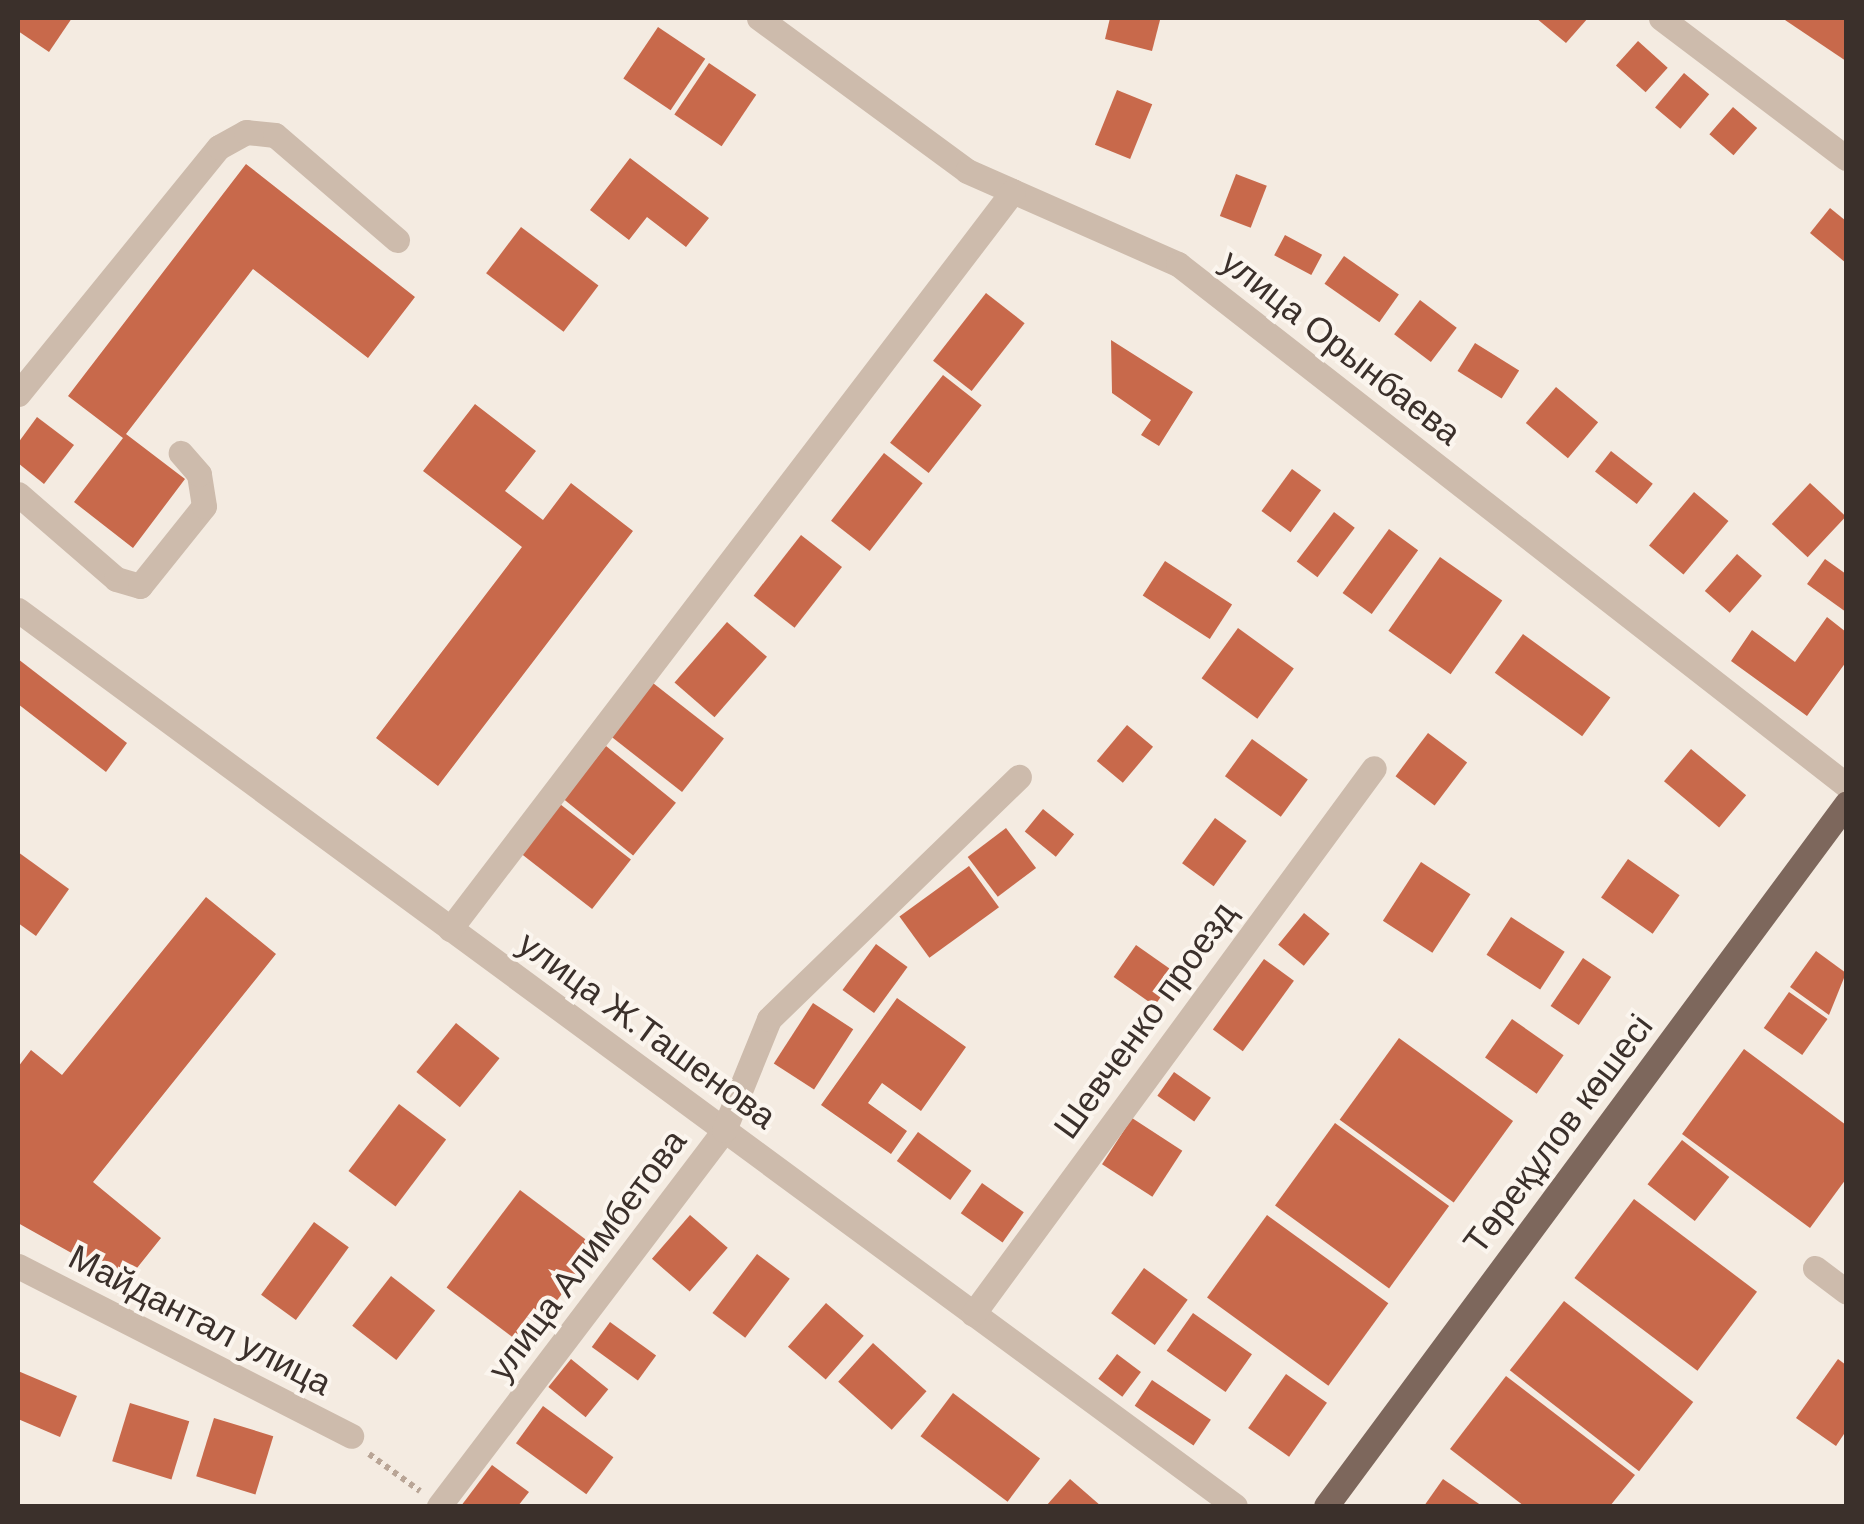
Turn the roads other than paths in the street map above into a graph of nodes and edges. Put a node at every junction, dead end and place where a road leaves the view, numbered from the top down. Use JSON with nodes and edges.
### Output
{"nodes":[{"id":1,"x":760,"y":18,"type":"edge"},
{"id":2,"x":1661,"y":18,"type":"edge"},
{"id":3,"x":1846,"y":158,"type":"edge"},
{"id":4,"x":1013,"y":191,"type":"junction"},
{"id":5,"x":398,"y":240,"type":"dead end"},
{"id":6,"x":18,"y":394,"type":"edge"},
{"id":7,"x":180,"y":453,"type":"dead end"},
{"id":8,"x":18,"y":494,"type":"edge"},
{"id":9,"x":18,"y":610,"type":"edge"},
{"id":10,"x":1374,"y":768,"type":"dead end"},
{"id":11,"x":1018,"y":777,"type":"dead end"},
{"id":12,"x":1846,"y":785,"type":"edge"},
{"id":13,"x":1846,"y":804,"type":"edge"},
{"id":14,"x":450,"y":929,"type":"junction"},
{"id":15,"x":724,"y":1130,"type":"junction"},
{"id":16,"x":18,"y":1266,"type":"edge"},
{"id":17,"x":1814,"y":1268,"type":"dead end"},
{"id":18,"x":1846,"y":1291,"type":"edge"},
{"id":19,"x":973,"y":1314,"type":"junction"},
{"id":20,"x":355,"y":1441,"type":"road end"},
{"id":21,"x":439,"y":1506,"type":"edge"},
{"id":22,"x":1235,"y":1506,"type":"edge"},
{"id":23,"x":1326,"y":1506,"type":"edge"}],
"edges":[{"from":1,"to":4,"type":"street","name":"улица Орынбаева"},
{"from":2,"to":3,"type":"street"},
{"from":4,"to":12,"type":"street","name":"улица Орынбаева"},
{"from":4,"to":14,"type":"street"},
{"from":5,"to":6,"type":"street"},
{"from":7,"to":8,"type":"street"},
{"from":9,"to":14,"type":"street","name":"улица Ж.Ташенова"},
{"from":10,"to":19,"type":"street","name":"Шевченко проезд"},
{"from":11,"to":15,"type":"street","name":"улица Алимбетова"},
{"from":13,"to":23,"type":"main road","name":"Төреқұлов көшесі"},
{"from":14,"to":15,"type":"street","name":"улица Ж.Ташенова"},
{"from":15,"to":19,"type":"street","name":"улица Ж.Ташенова"},
{"from":15,"to":21,"type":"street","name":"улица Алимбетова"},
{"from":16,"to":20,"type":"street","name":"Майдантал улица"},
{"from":17,"to":18,"type":"street"},
{"from":19,"to":22,"type":"street","name":"улица Ж.Ташенова"}]}
